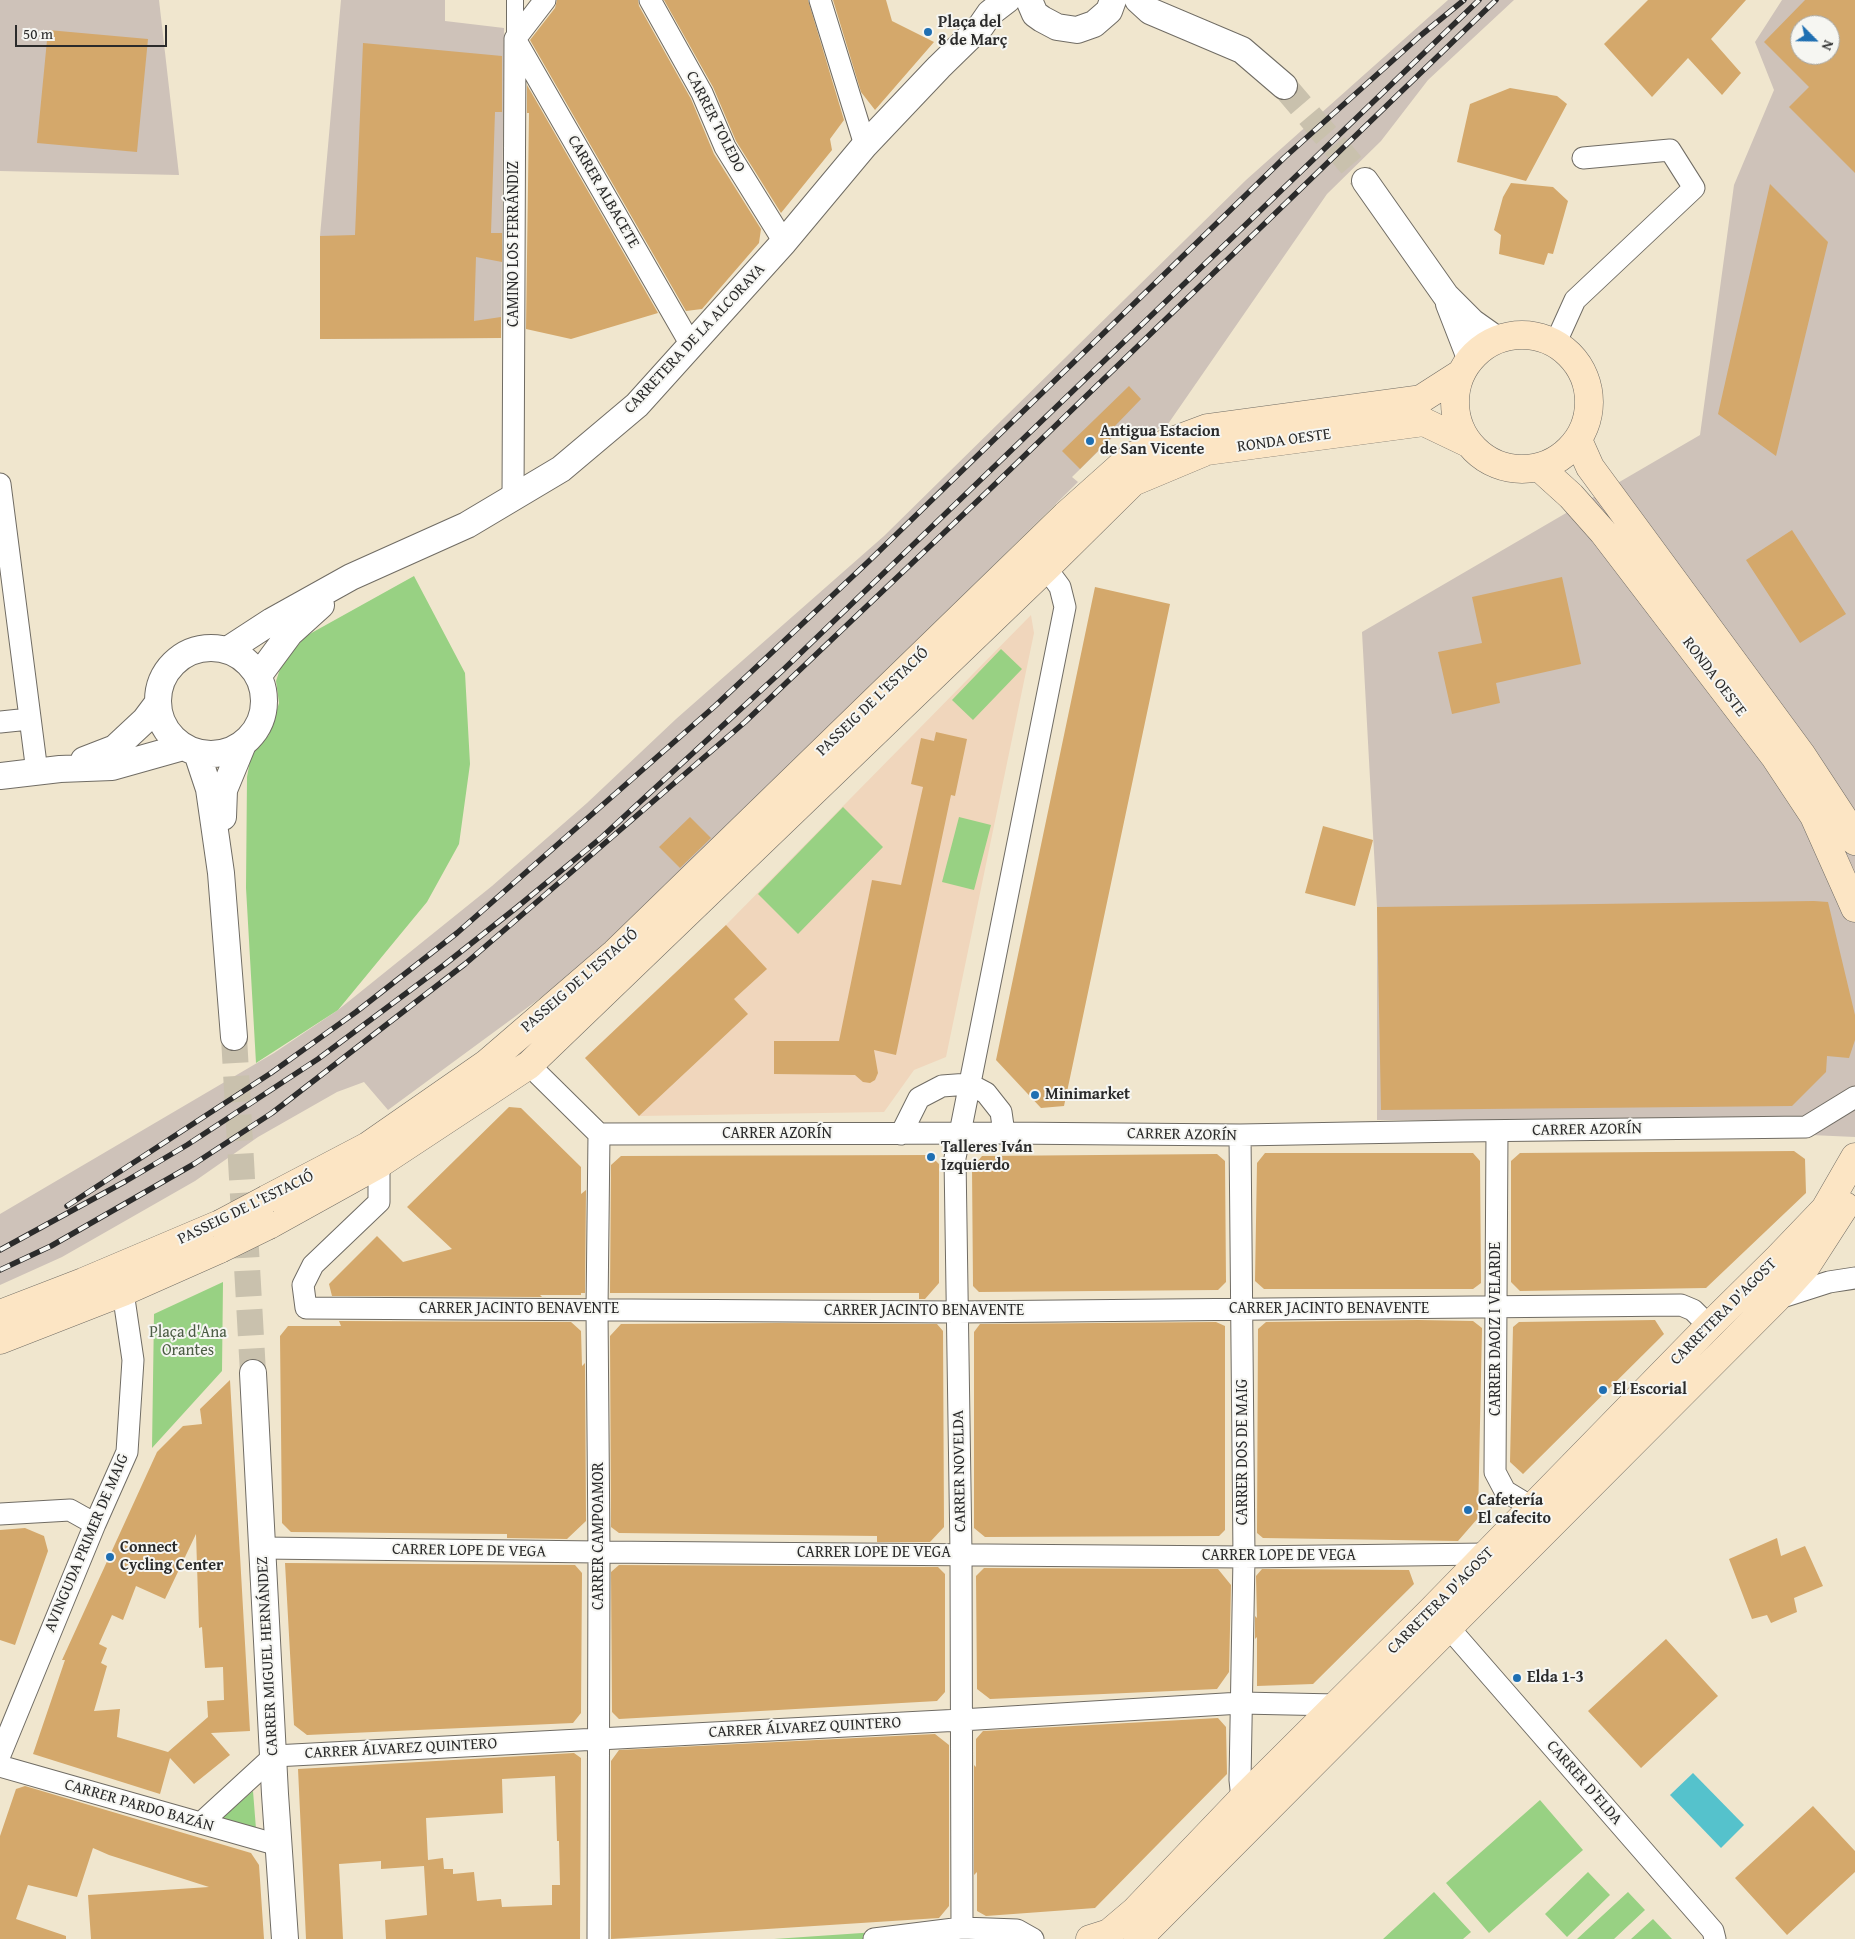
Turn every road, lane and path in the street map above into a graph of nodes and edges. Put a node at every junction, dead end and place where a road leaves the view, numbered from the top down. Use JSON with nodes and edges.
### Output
{"nodes":[{"id":1,"x":515,"y":0,"type":"edge"},
{"id":2,"x":545,"y":0,"type":"edge"},
{"id":3,"x":650,"y":0,"type":"edge"},
{"id":4,"x":820,"y":0,"type":"edge"},
{"id":5,"x":1007,"y":0,"type":"edge"},
{"id":6,"x":1111,"y":6,"type":"edge"},
{"id":7,"x":1144,"y":6,"type":"edge"},
{"id":8,"x":1032,"y":7,"type":"edge"},
{"id":9,"x":981,"y":26,"type":"junction"},
{"id":10,"x":515,"y":39,"type":"junction"},
{"id":11,"x":1284,"y":86,"type":"tunnel mouth"},
{"id":12,"x":865,"y":145,"type":"junction"},
{"id":13,"x":1583,"y":158,"type":"dead end"},
{"id":14,"x":1365,"y":180,"type":"tunnel mouth"},
{"id":15,"x":784,"y":242,"type":"junction"},
{"id":16,"x":1446,"y":296,"type":"junction"},
{"id":17,"x":1496,"y":339,"type":"junction"},
{"id":18,"x":1556,"y":342,"type":"junction"},
{"id":19,"x":691,"y":344,"type":"junction"},
{"id":20,"x":1465,"y":366,"type":"junction"},
{"id":21,"x":1578,"y":440,"type":"junction"},
{"id":22,"x":1468,"y":444,"type":"junction"},
{"id":23,"x":1540,"y":468,"type":"junction"},
{"id":24,"x":0,"y":484,"type":"edge"},
{"id":25,"x":513,"y":498,"type":"junction"},
{"id":26,"x":1066,"y":515,"type":"joint"},
{"id":27,"x":5,"y":567,"type":"edge"},
{"id":28,"x":1046,"y":568,"type":"junction"},
{"id":29,"x":351,"y":576,"type":"junction"},
{"id":30,"x":229,"y":649,"type":"junction"},
{"id":31,"x":259,"y":675,"type":"junction"},
{"id":32,"x":157,"y":704,"type":"junction"},
{"id":33,"x":29,"y":719,"type":"junction"},
{"id":34,"x":0,"y":722,"type":"edge"},
{"id":35,"x":243,"y":744,"type":"junction"},
{"id":36,"x":190,"y":750,"type":"junction"},
{"id":37,"x":48,"y":771,"type":"junction"},
{"id":38,"x":0,"y":776,"type":"edge"},
{"id":39,"x":1855,"y":841,"type":"edge"},
{"id":40,"x":221,"y":873,"type":"junction"},
{"id":41,"x":1855,"y":908,"type":"edge"},
{"id":42,"x":234,"y":1037,"type":"tunnel mouth"},
{"id":43,"x":529,"y":1065,"type":"junction"},
{"id":44,"x":969,"y":1084,"type":"junction"},
{"id":45,"x":1855,"y":1097,"type":"edge"},
{"id":46,"x":1497,"y":1131,"type":"junction"},
{"id":47,"x":1004,"y":1133,"type":"junction"},
{"id":48,"x":599,"y":1134,"type":"junction"},
{"id":49,"x":901,"y":1134,"type":"junction"},
{"id":50,"x":960,"y":1134,"type":"junction"},
{"id":51,"x":1240,"y":1136,"type":"junction"},
{"id":52,"x":1855,"y":1157,"type":"edge"},
{"id":53,"x":379,"y":1164,"type":"junction"},
{"id":54,"x":1855,"y":1190,"type":"edge"},
{"id":55,"x":268,"y":1212,"type":"junction"},
{"id":56,"x":220,"y":1237,"type":"junction"},
{"id":57,"x":1855,"y":1278,"type":"edge"},
{"id":58,"x":123,"y":1292,"type":"junction"},
{"id":59,"x":1776,"y":1299,"type":"junction"},
{"id":60,"x":1496,"y":1308,"type":"junction"},
{"id":61,"x":1242,"y":1309,"type":"junction"},
{"id":62,"x":597,"y":1310,"type":"junction"},
{"id":63,"x":957,"y":1312,"type":"junction"},
{"id":64,"x":0,"y":1314,"type":"edge"},
{"id":65,"x":1709,"y":1326,"type":"junction"},
{"id":66,"x":0,"y":1340,"type":"edge"},
{"id":67,"x":253,"y":1373,"type":"tunnel mouth"},
{"id":68,"x":1533,"y":1508,"type":"junction"},
{"id":69,"x":0,"y":1514,"type":"edge"},
{"id":70,"x":95,"y":1524,"type":"junction"},
{"id":71,"x":262,"y":1548,"type":"junction"},
{"id":72,"x":599,"y":1552,"type":"junction"},
{"id":73,"x":961,"y":1554,"type":"junction"},
{"id":74,"x":1487,"y":1554,"type":"junction"},
{"id":75,"x":1244,"y":1557,"type":"junction"},
{"id":76,"x":1440,"y":1620,"type":"junction"},
{"id":77,"x":1242,"y":1703,"type":"junction"},
{"id":78,"x":1337,"y":1705,"type":"junction"},
{"id":79,"x":961,"y":1720,"type":"junction"},
{"id":80,"x":599,"y":1738,"type":"junction"},
{"id":81,"x":0,"y":1755,"type":"edge"},
{"id":82,"x":274,"y":1756,"type":"junction"},
{"id":83,"x":0,"y":1766,"type":"edge"},
{"id":84,"x":1242,"y":1799,"type":"junction"},
{"id":85,"x":201,"y":1823,"type":"junction"},
{"id":86,"x":278,"y":1845,"type":"junction"},
{"id":87,"x":962,"y":1928,"type":"junction"},
{"id":88,"x":285,"y":1939,"type":"edge"},
{"id":89,"x":598,"y":1939,"type":"edge"},
{"id":90,"x":874,"y":1939,"type":"edge"},
{"id":91,"x":1032,"y":1939,"type":"edge"},
{"id":92,"x":1090,"y":1939,"type":"edge"},
{"id":93,"x":1138,"y":1939,"type":"edge"},
{"id":94,"x":1715,"y":1939,"type":"edge"}],
"edges":[{"from":1,"to":10,"type":"street"},
{"from":2,"to":10,"type":"street"},
{"from":3,"to":15,"type":"street","name":"CARRER TOLEDO"},
{"from":4,"to":12,"type":"street"},
{"from":5,"to":9,"type":"street","name":"CARRETERA DE LA ALCORAYA"},
{"from":6,"to":7,"type":"street"},
{"from":6,"to":8,"type":"street"},
{"from":7,"to":11,"type":"street"},
{"from":8,"to":9,"type":"street"},
{"from":9,"to":12,"type":"street","name":"CARRETERA DE LA ALCORAYA"},
{"from":10,"to":19,"type":"street","name":"CARRER ALBACETE"},
{"from":10,"to":25,"type":"street","name":"CAMINO LOS FERRÁNDIZ"},
{"from":12,"to":15,"type":"street","name":"CARRETERA DE LA ALCORAYA"},
{"from":13,"to":18,"type":"street"},
{"from":14,"to":16,"type":"street"},
{"from":15,"to":19,"type":"street","name":"CARRETERA DE LA ALCORAYA"},
{"from":16,"to":17,"type":"street"},
{"from":16,"to":20,"type":"street"},
{"from":17,"to":18,"type":"main road","name":"RONDA OESTE"},
{"from":17,"to":20,"type":"main road","name":"RONDA OESTE"},
{"from":18,"to":21,"type":"main road","name":"RONDA OESTE"},
{"from":19,"to":25,"type":"street","name":"CARRETERA DE LA ALCORAYA"},
{"from":20,"to":22,"type":"main road"},
{"from":20,"to":26,"type":"main road","name":"RONDA OESTE"},
{"from":21,"to":23,"type":"main road","name":"RONDA OESTE"},
{"from":21,"to":39,"type":"main road","name":"RONDA OESTE"},
{"from":22,"to":23,"type":"main road","name":"RONDA OESTE"},
{"from":22,"to":28,"type":"main road","name":"RONDA OESTE"},
{"from":23,"to":41,"type":"main road","name":"RONDA OESTE"},
{"from":24,"to":27,"type":"street"},
{"from":25,"to":29,"type":"street","name":"CARRETERA DE LA ALCORAYA"},
{"from":26,"to":55,"type":"main road","name":"PASSEIG DE L'ESTACIÓ"},
{"from":27,"to":33,"type":"street"},
{"from":28,"to":43,"type":"main road","name":"PASSEIG DE L'ESTACIÓ"},
{"from":28,"to":44,"type":"street","name":"CARRER NOVELDA"},
{"from":29,"to":30,"type":"street","name":"CARRETERA DE LA ALCORAYA"},
{"from":29,"to":31,"type":"street","name":"CARRETERA DE LA ALCORAYA"},
{"from":30,"to":31,"type":"street"},
{"from":30,"to":32,"type":"street"},
{"from":31,"to":35,"type":"street"},
{"from":32,"to":36,"type":"street"},
{"from":32,"to":37,"type":"street"},
{"from":33,"to":34,"type":"street"},
{"from":33,"to":37,"type":"street"},
{"from":35,"to":36,"type":"street"},
{"from":35,"to":40,"type":"street"},
{"from":36,"to":37,"type":"street"},
{"from":36,"to":40,"type":"street"},
{"from":37,"to":38,"type":"street"},
{"from":40,"to":42,"type":"street"},
{"from":43,"to":48,"type":"street"},
{"from":43,"to":53,"type":"main road","name":"PASSEIG DE L'ESTACIÓ"},
{"from":44,"to":47,"type":"street"},
{"from":44,"to":49,"type":"street"},
{"from":44,"to":50,"type":"street","name":"CARRER NOVELDA"},
{"from":45,"to":46,"type":"street","name":"CARRER AZORÍN"},
{"from":46,"to":51,"type":"street","name":"CARRER AZORÍN"},
{"from":46,"to":60,"type":"street","name":"CARRER DAOIZ I VELARDE"},
{"from":47,"to":50,"type":"street","name":"CARRER AZORÍN"},
{"from":47,"to":51,"type":"street","name":"CARRER AZORÍN"},
{"from":48,"to":49,"type":"street","name":"CARRER AZORÍN"},
{"from":48,"to":62,"type":"street","name":"CARRER CAMPOAMOR"},
{"from":49,"to":50,"type":"street","name":"CARRER AZORÍN"},
{"from":50,"to":63,"type":"street","name":"CARRER NOVELDA"},
{"from":51,"to":61,"type":"street","name":"CARRER DOS DE MAIG"},
{"from":52,"to":65,"type":"main road","name":"CARRETERA D'AGOST"},
{"from":53,"to":55,"type":"main road","name":"PASSEIG DE L'ESTACIÓ"},
{"from":53,"to":62,"type":"street","name":"CARRER JACINTO BENAVENTE"},
{"from":54,"to":59,"type":"main road","name":"CARRETERA D'AGOST"},
{"from":55,"to":56,"type":"main road","name":"PASSEIG DE L'ESTACIÓ","bridge":true},
{"from":56,"to":58,"type":"main road","name":"PASSEIG DE L'ESTACIÓ"},
{"from":56,"to":64,"type":"main road","name":"PASSEIG DE L'ESTACIÓ"},
{"from":57,"to":59,"type":"street"},
{"from":58,"to":66,"type":"main road","name":"PASSEIG DE L'ESTACIÓ"},
{"from":58,"to":70,"type":"street","name":"AVINGUDA PRIMER DE MAIG"},
{"from":59,"to":76,"type":"main road","name":"CARRETERA D'AGOST"},
{"from":60,"to":61,"type":"street","name":"CARRER JACINTO BENAVENTE"},
{"from":60,"to":65,"type":"street","name":"CARRER JACINTO BENAVENTE"},
{"from":60,"to":68,"type":"street","name":"CARRER DAOIZ I VELARDE"},
{"from":61,"to":63,"type":"street","name":"CARRER JACINTO BENAVENTE"},
{"from":61,"to":75,"type":"street","name":"CARRER DOS DE MAIG"},
{"from":62,"to":63,"type":"street","name":"CARRER JACINTO BENAVENTE"},
{"from":62,"to":72,"type":"street","name":"CARRER CAMPOAMOR"},
{"from":63,"to":73,"type":"street","name":"CARRER NOVELDA"},
{"from":65,"to":68,"type":"main road","name":"CARRETERA D'AGOST"},
{"from":67,"to":71,"type":"street","name":"CARRER MIGUEL HERNÁNDEZ"},
{"from":68,"to":74,"type":"main road","name":"CARRETERA D'AGOST"},
{"from":69,"to":70,"type":"street"},
{"from":70,"to":81,"type":"street","name":"AVINGUDA PRIMER DE MAIG"},
{"from":71,"to":72,"type":"street","name":"CARRER LOPE DE VEGA"},
{"from":71,"to":82,"type":"street","name":"CARRER MIGUEL HERNÁNDEZ"},
{"from":72,"to":73,"type":"street","name":"CARRER LOPE DE VEGA"},
{"from":72,"to":80,"type":"street","name":"CARRER CAMPOAMOR"},
{"from":73,"to":75,"type":"street","name":"CARRER LOPE DE VEGA"},
{"from":73,"to":79,"type":"street","name":"CARRER NOVELDA"},
{"from":74,"to":75,"type":"street","name":"CARRER LOPE DE VEGA"},
{"from":74,"to":76,"type":"main road","name":"CARRETERA D'AGOST"},
{"from":75,"to":77,"type":"street","name":"CARRER DOS DE MAIG"},
{"from":76,"to":78,"type":"main road","name":"CARRETERA D'AGOST"},
{"from":76,"to":93,"type":"main road","name":"CARRETERA D'AGOST"},
{"from":76,"to":94,"type":"street","name":"CARRER D’ELDA"},
{"from":77,"to":78,"type":"street","name":"CARRER ÁLVAREZ QUINTERO"},
{"from":77,"to":79,"type":"street","name":"CARRER ÁLVAREZ QUINTERO"},
{"from":77,"to":84,"type":"street","name":"CARRER DOS DE MAIG"},
{"from":78,"to":84,"type":"main road","name":"CARRETERA D'AGOST"},
{"from":79,"to":80,"type":"street","name":"CARRER ÁLVAREZ QUINTERO"},
{"from":79,"to":87,"type":"street","name":"CARRER NOVELDA"},
{"from":80,"to":82,"type":"street","name":"CARRER ÁLVAREZ QUINTERO"},
{"from":80,"to":89,"type":"street","name":"CARRER CAMPOAMOR"},
{"from":82,"to":85,"type":"street"},
{"from":82,"to":86,"type":"street","name":"CARRER MIGUEL HERNÁNDEZ"},
{"from":83,"to":85,"type":"street","name":"CARRER PARDO BAZÁN"},
{"from":84,"to":92,"type":"main road","name":"CARRETERA D'AGOST"},
{"from":85,"to":86,"type":"street","name":"CARRER PARDO BAZÁN"},
{"from":86,"to":88,"type":"street","name":"CARRER MIGUEL HERNÁNDEZ"},
{"from":87,"to":90,"type":"street"},
{"from":87,"to":91,"type":"street"}]}
